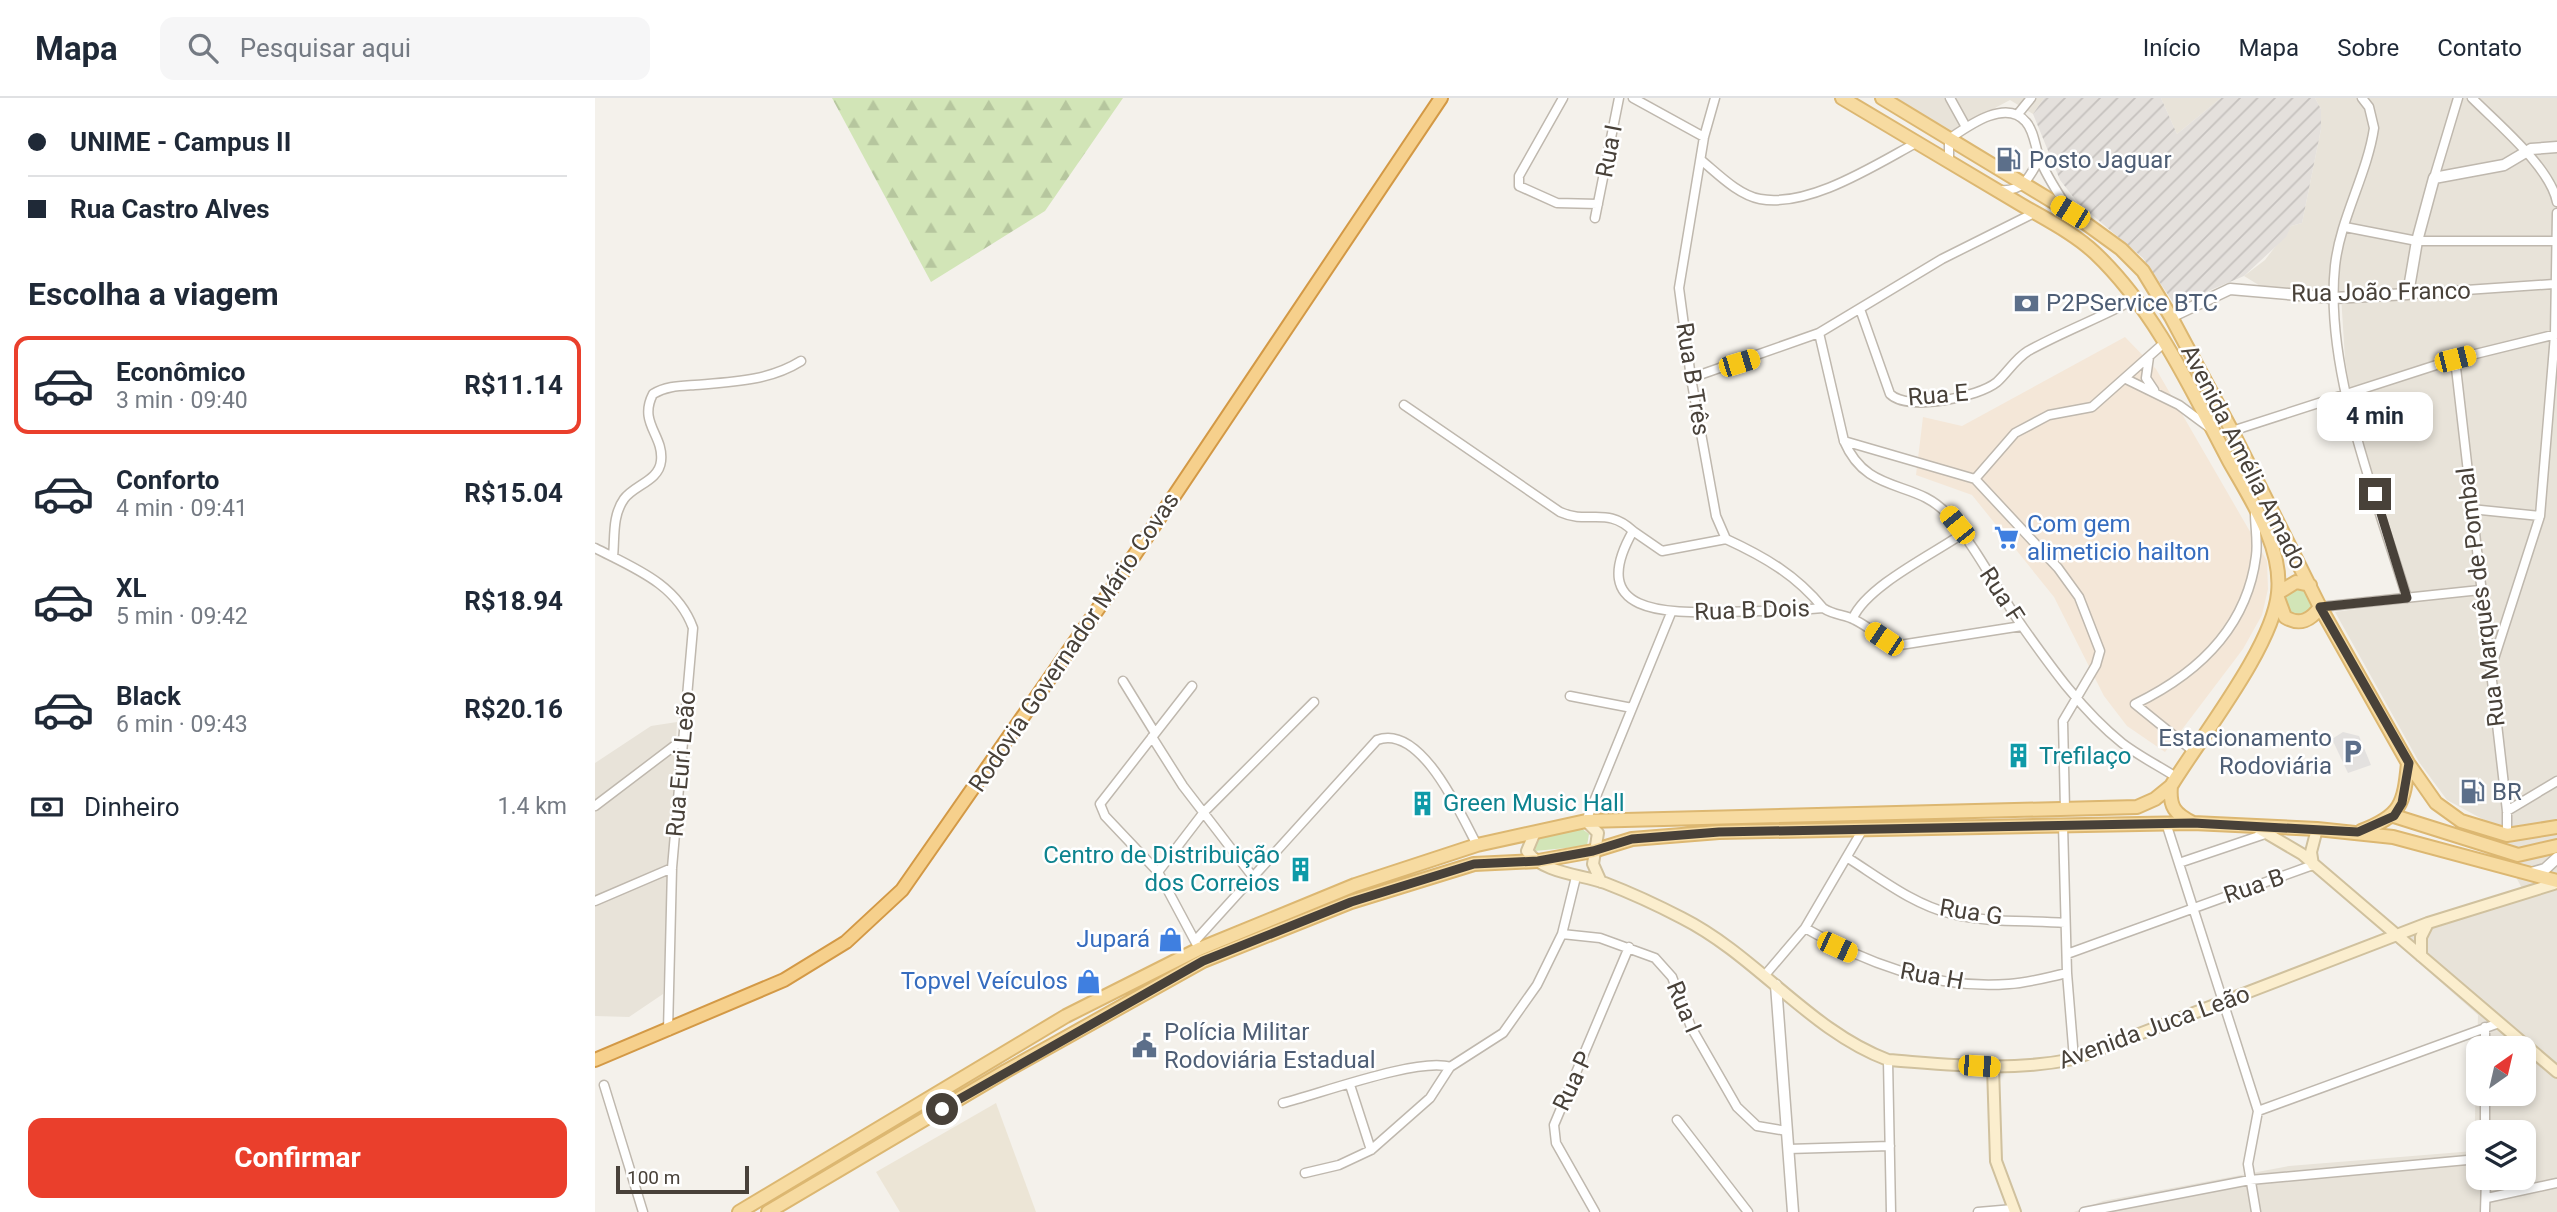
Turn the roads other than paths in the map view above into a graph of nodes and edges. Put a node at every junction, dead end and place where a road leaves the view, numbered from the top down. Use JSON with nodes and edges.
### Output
{"nodes":[{"id":1,"x":1441,"y":98,"type":"edge"},
{"id":2,"x":1563,"y":98,"type":"edge"},
{"id":3,"x":1619,"y":98,"type":"edge"},
{"id":4,"x":1633,"y":98,"type":"edge"},
{"id":5,"x":1715,"y":98,"type":"edge"},
{"id":6,"x":1842,"y":98,"type":"edge"},
{"id":7,"x":1882,"y":98,"type":"edge"},
{"id":8,"x":1950,"y":98,"type":"edge"},
{"id":9,"x":2031,"y":98,"type":"edge"},
{"id":10,"x":2362,"y":98,"type":"edge"},
{"id":11,"x":2458,"y":98,"type":"edge"},
{"id":12,"x":2472,"y":98,"type":"edge"},
{"id":13,"x":2018,"y":114,"type":"junction"},
{"id":14,"x":1966,"y":127,"type":"junction"},
{"id":15,"x":1704,"y":136,"type":"junction"},
{"id":16,"x":1949,"y":139,"type":"junction"},
{"id":17,"x":1916,"y":143,"type":"junction"},
{"id":18,"x":2557,"y":147,"type":"edge"},
{"id":19,"x":2525,"y":152,"type":"junction"},
{"id":20,"x":2040,"y":158,"type":"junction"},
{"id":21,"x":1701,"y":160,"type":"junction"},
{"id":22,"x":1949,"y":163,"type":"junction"},
{"id":23,"x":2434,"y":178,"type":"junction"},
{"id":24,"x":2024,"y":184,"type":"junction"},
{"id":25,"x":1996,"y":189,"type":"junction"},
{"id":26,"x":2557,"y":202,"type":"edge"},
{"id":27,"x":1598,"y":204,"type":"junction"},
{"id":28,"x":2070,"y":212,"type":"junction"},
{"id":29,"x":2034,"y":213,"type":"junction"},
{"id":30,"x":2557,"y":213,"type":"edge"},
{"id":31,"x":1595,"y":218,"type":"dead end"},
{"id":32,"x":2345,"y":227,"type":"junction"},
{"id":33,"x":2417,"y":241,"type":"junction"},
{"id":34,"x":2555,"y":241,"type":"junction"},
{"id":35,"x":2554,"y":284,"type":"junction"},
{"id":36,"x":2408,"y":294,"type":"junction"},
{"id":37,"x":2333,"y":298,"type":"junction"},
{"id":38,"x":2135,"y":299,"type":"junction"},
{"id":39,"x":1860,"y":309,"type":"junction"},
{"id":40,"x":2171,"y":317,"type":"junction"},
{"id":41,"x":1819,"y":333,"type":"junction"},
{"id":42,"x":2556,"y":335,"type":"edge"},
{"id":43,"x":2164,"y":343,"type":"junction"},
{"id":44,"x":2149,"y":357,"type":"junction"},
{"id":45,"x":2455,"y":359,"type":"junction"},
{"id":46,"x":801,"y":360,"type":"dead end"},
{"id":47,"x":1691,"y":378,"type":"junction"},
{"id":48,"x":2126,"y":379,"type":"junction"},
{"id":49,"x":2154,"y":390,"type":"junction"},
{"id":50,"x":2345,"y":394,"type":"junction"},
{"id":51,"x":1403,"y":405,"type":"dead end"},
{"id":52,"x":2213,"y":431,"type":"junction"},
{"id":53,"x":2232,"y":432,"type":"junction"},
{"id":54,"x":1844,"y":441,"type":"junction"},
{"id":55,"x":1975,"y":479,"type":"junction"},
{"id":56,"x":2255,"y":508,"type":"junction"},
{"id":57,"x":2470,"y":509,"type":"junction"},
{"id":58,"x":2540,"y":516,"type":"junction"},
{"id":59,"x":1633,"y":531,"type":"junction"},
{"id":60,"x":1962,"y":534,"type":"junction"},
{"id":61,"x":1726,"y":539,"type":"junction"},
{"id":62,"x":595,"y":548,"type":"edge"},
{"id":63,"x":613,"y":557,"type":"junction"},
{"id":64,"x":2311,"y":585,"type":"junction"},
{"id":65,"x":2480,"y":590,"type":"junction"},
{"id":66,"x":2278,"y":596,"type":"junction"},
{"id":67,"x":2407,"y":598,"type":"junction"},
{"id":68,"x":2320,"y":607,"type":"junction"},
{"id":69,"x":1823,"y":608,"type":"junction"},
{"id":70,"x":1671,"y":613,"type":"junction"},
{"id":71,"x":1853,"y":618,"type":"junction"},
{"id":72,"x":2022,"y":626,"type":"junction"},
{"id":73,"x":2491,"y":668,"type":"junction"},
{"id":74,"x":1123,"y":681,"type":"dead end"},
{"id":75,"x":1192,"y":685,"type":"dead end"},
{"id":76,"x":1570,"y":696,"type":"dead end"},
{"id":77,"x":2074,"y":697,"type":"junction"},
{"id":78,"x":1314,"y":702,"type":"dead end"},
{"id":79,"x":1632,"y":708,"type":"junction"},
{"id":80,"x":1154,"y":735,"type":"junction"},
{"id":81,"x":682,"y":740,"type":"junction"},
{"id":82,"x":2193,"y":751,"type":"junction"},
{"id":83,"x":2409,"y":763,"type":"junction"},
{"id":84,"x":2173,"y":781,"type":"junction"},
{"id":85,"x":2557,"y":781,"type":"edge"},
{"id":86,"x":595,"y":806,"type":"edge"},
{"id":87,"x":2064,"y":809,"type":"junction"},
{"id":88,"x":2507,"y":811,"type":"junction"},
{"id":89,"x":1204,"y":812,"type":"junction"},
{"id":90,"x":2394,"y":816,"type":"junction"},
{"id":91,"x":1586,"y":821,"type":"junction"},
{"id":92,"x":2166,"y":823,"type":"junction"},
{"id":93,"x":2193,"y":823,"type":"junction"},
{"id":94,"x":2063,"y":825,"type":"junction"},
{"id":95,"x":2557,"y":827,"type":"edge"},
{"id":96,"x":2317,"y":829,"type":"junction"},
{"id":97,"x":1863,"y":830,"type":"junction"},
{"id":98,"x":2262,"y":830,"type":"junction"},
{"id":99,"x":1535,"y":832,"type":"junction"},
{"id":100,"x":2358,"y":832,"type":"junction"},
{"id":101,"x":2507,"y":835,"type":"junction"},
{"id":102,"x":1477,"y":845,"type":"junction"},
{"id":103,"x":2557,"y":846,"type":"edge"},
{"id":104,"x":1593,"y":851,"type":"junction"},
{"id":105,"x":1849,"y":858,"type":"junction"},
{"id":106,"x":2557,"y":858,"type":"edge"},
{"id":107,"x":1538,"y":861,"type":"junction"},
{"id":108,"x":2179,"y":863,"type":"junction"},
{"id":109,"x":2313,"y":866,"type":"junction"},
{"id":110,"x":672,"y":868,"type":"junction"},
{"id":111,"x":1158,"y":872,"type":"junction"},
{"id":112,"x":2527,"y":874,"type":"junction"},
{"id":113,"x":1253,"y":877,"type":"junction"},
{"id":114,"x":1576,"y":877,"type":"junction"},
{"id":115,"x":1601,"y":882,"type":"junction"},
{"id":116,"x":2557,"y":882,"type":"edge"},
{"id":117,"x":2532,"y":891,"type":"junction"},
{"id":118,"x":595,"y":901,"type":"edge"},
{"id":119,"x":2194,"y":906,"type":"junction"},
{"id":120,"x":2065,"y":923,"type":"junction"},
{"id":121,"x":2428,"y":923,"type":"junction"},
{"id":122,"x":1805,"y":928,"type":"junction"},
{"id":123,"x":1562,"y":934,"type":"junction"},
{"id":124,"x":2396,"y":934,"type":"junction"},
{"id":125,"x":1197,"y":945,"type":"junction"},
{"id":126,"x":1629,"y":947,"type":"junction"},
{"id":127,"x":2067,"y":954,"type":"junction"},
{"id":128,"x":2421,"y":956,"type":"junction"},
{"id":129,"x":2067,"y":973,"type":"junction"},
{"id":130,"x":1765,"y":975,"type":"junction"},
{"id":131,"x":1776,"y":985,"type":"junction"},
{"id":132,"x":2224,"y":1003,"type":"junction"},
{"id":133,"x":2499,"y":1023,"type":"junction"},
{"id":134,"x":2485,"y":1027,"type":"junction"},
{"id":135,"x":668,"y":1031,"type":"junction"},
{"id":136,"x":2485,"y":1036,"type":"edge"},
{"id":137,"x":2074,"y":1059,"type":"junction"},
{"id":138,"x":595,"y":1060,"type":"edge"},
{"id":139,"x":1888,"y":1060,"type":"junction"},
{"id":140,"x":1450,"y":1066,"type":"junction"},
{"id":141,"x":1993,"y":1067,"type":"junction"},
{"id":142,"x":2557,"y":1072,"type":"edge"},
{"id":143,"x":604,"y":1085,"type":"dead end"},
{"id":144,"x":1350,"y":1085,"type":"junction"},
{"id":145,"x":1283,"y":1103,"type":"dead end"},
{"id":146,"x":2258,"y":1111,"type":"junction"},
{"id":147,"x":1677,"y":1120,"type":"dead end"},
{"id":148,"x":1787,"y":1131,"type":"junction"},
{"id":149,"x":1890,"y":1146,"type":"junction"},
{"id":150,"x":1788,"y":1149,"type":"junction"},
{"id":151,"x":1371,"y":1150,"type":"junction"},
{"id":152,"x":2466,"y":1160,"type":"edge"},
{"id":153,"x":1305,"y":1173,"type":"dead end"},
{"id":154,"x":2250,"y":1180,"type":"junction"},
{"id":155,"x":2557,"y":1183,"type":"edge"},
{"id":156,"x":2487,"y":1190,"type":"edge"},
{"id":157,"x":2487,"y":1198,"type":"junction"},
{"id":158,"x":2014,"y":1210,"type":"edge"},
{"id":159,"x":643,"y":1212,"type":"edge"},
{"id":160,"x":739,"y":1212,"type":"edge"},
{"id":161,"x":768,"y":1212,"type":"edge"},
{"id":162,"x":1595,"y":1212,"type":"edge"},
{"id":163,"x":1748,"y":1212,"type":"edge"},
{"id":164,"x":1793,"y":1212,"type":"edge"},
{"id":165,"x":1891,"y":1212,"type":"edge"},
{"id":166,"x":1978,"y":1212,"type":"edge"},
{"id":167,"x":2084,"y":1212,"type":"edge"},
{"id":168,"x":2256,"y":1212,"type":"edge"},
{"id":169,"x":2485,"y":1212,"type":"edge"}],
"edges":[{"from":1,"to":135,"type":"highway","name":"Rodovia Governador Mário Covas"},
{"from":2,"to":27,"type":"street","name":"Rua I"},
{"from":3,"to":27,"type":"street","name":"Rua I"},
{"from":4,"to":15,"type":"street"},
{"from":5,"to":15,"type":"street","name":"Rua B Três"},
{"from":6,"to":17,"type":"main road","name":"Avenida Amélia Amado"},
{"from":7,"to":16,"type":"main road","name":"Avenida Amélia Amado"},
{"from":8,"to":14,"type":"street"},
{"from":9,"to":13,"type":"street"},
{"from":10,"to":32,"type":"street"},
{"from":11,"to":23,"type":"street"},
{"from":12,"to":19,"type":"street"},
{"from":13,"to":14,"type":"street"},
{"from":13,"to":20,"type":"street"},
{"from":14,"to":16,"type":"street"},
{"from":15,"to":21,"type":"street","name":"Rua B Três"},
{"from":16,"to":22,"type":"street"},
{"from":16,"to":24,"type":"main road","name":"Avenida Amélia Amado"},
{"from":17,"to":21,"type":"street"},
{"from":17,"to":22,"type":"main road","name":"Avenida Amélia Amado"},
{"from":18,"to":19,"type":"street"},
{"from":19,"to":23,"type":"street"},
{"from":19,"to":26,"type":"street"},
{"from":20,"to":24,"type":"street"},
{"from":20,"to":28,"type":"street"},
{"from":21,"to":47,"type":"street","name":"Rua B Três"},
{"from":22,"to":25,"type":"main road","name":"Avenida Amélia Amado"},
{"from":23,"to":33,"type":"street"},
{"from":24,"to":25,"type":"street"},
{"from":24,"to":28,"type":"main road","name":"Avenida Amélia Amado"},
{"from":25,"to":29,"type":"main road","name":"Avenida Amélia Amado"},
{"from":27,"to":31,"type":"street","name":"Rua I"},
{"from":28,"to":40,"type":"main road","name":"Avenida Amélia Amado"},
{"from":29,"to":38,"type":"main road","name":"Avenida Amélia Amado"},
{"from":29,"to":39,"type":"street"},
{"from":30,"to":34,"type":"street"},
{"from":32,"to":33,"type":"street"},
{"from":32,"to":37,"type":"street"},
{"from":33,"to":34,"type":"street"},
{"from":33,"to":36,"type":"street"},
{"from":34,"to":35,"type":"street"},
{"from":35,"to":36,"type":"street","name":"Rua João Franco"},
{"from":35,"to":42,"type":"street"},
{"from":36,"to":37,"type":"street","name":"Rua João Franco"},
{"from":37,"to":40,"type":"street","name":"Rua João Franco"},
{"from":37,"to":50,"type":"street"},
{"from":38,"to":39,"type":"street","name":"Rua E"},
{"from":38,"to":43,"type":"main road","name":"Avenida Amélia Amado"},
{"from":39,"to":41,"type":"street"},
{"from":40,"to":53,"type":"main road","name":"Avenida Amélia Amado"},
{"from":41,"to":47,"type":"street"},
{"from":41,"to":54,"type":"street","name":"Rua F"},
{"from":42,"to":45,"type":"street"},
{"from":42,"to":58,"type":"street"},
{"from":43,"to":44,"type":"street"},
{"from":43,"to":52,"type":"main road","name":"Avenida Amélia Amado"},
{"from":44,"to":48,"type":"street"},
{"from":44,"to":49,"type":"street"},
{"from":45,"to":50,"type":"street"},
{"from":45,"to":57,"type":"street","name":"Rua Marquês de Pombal"},
{"from":46,"to":63,"type":"street"},
{"from":47,"to":61,"type":"street","name":"Rua B Três"},
{"from":48,"to":49,"type":"street"},
{"from":48,"to":55,"type":"street"},
{"from":49,"to":52,"type":"street"},
{"from":50,"to":53,"type":"street"},
{"from":50,"to":67,"type":"street"},
{"from":51,"to":59,"type":"street"},
{"from":52,"to":56,"type":"main road","name":"Avenida Amélia Amado"},
{"from":53,"to":64,"type":"main road","name":"Avenida Amélia Amado"},
{"from":54,"to":55,"type":"street"},
{"from":54,"to":60,"type":"street","name":"Rua F"},
{"from":55,"to":77,"type":"street"},
{"from":56,"to":66,"type":"main road","name":"Avenida Amélia Amado"},
{"from":56,"to":82,"type":"street"},
{"from":57,"to":58,"type":"street"},
{"from":57,"to":65,"type":"street","name":"Rua Marquês de Pombal"},
{"from":58,"to":73,"type":"street"},
{"from":59,"to":61,"type":"street"},
{"from":59,"to":70,"type":"street","name":"Rua B Dois"},
{"from":60,"to":71,"type":"street"},
{"from":60,"to":72,"type":"street","name":"Rua F"},
{"from":61,"to":69,"type":"street"},
{"from":62,"to":63,"type":"street","name":"Rua Euri Leão"},
{"from":63,"to":81,"type":"street","name":"Rua Euri Leão"},
{"from":64,"to":66,"type":"main road"},
{"from":64,"to":68,"type":"main road","name":"Avenida Amélia Amado"},
{"from":65,"to":67,"type":"street"},
{"from":65,"to":73,"type":"street","name":"Rua Marquês de Pombal"},
{"from":66,"to":68,"type":"main road"},
{"from":66,"to":82,"type":"main road","name":"Avenida Amélia Amado"},
{"from":67,"to":68,"type":"street"},
{"from":68,"to":83,"type":"main road","name":"Avenida Amélia Amado"},
{"from":69,"to":70,"type":"street","name":"Rua B Dois"},
{"from":69,"to":71,"type":"street","name":"Rua B Dois"},
{"from":70,"to":79,"type":"street"},
{"from":71,"to":72,"type":"street","name":"Rua B Dois"},
{"from":72,"to":77,"type":"street","name":"Rua F"},
{"from":73,"to":88,"type":"street","name":"Rua Marquês de Pombal"},
{"from":74,"to":80,"type":"street"},
{"from":75,"to":80,"type":"street"},
{"from":76,"to":79,"type":"street"},
{"from":77,"to":84,"type":"street","name":"Rua F"},
{"from":77,"to":87,"type":"street"},
{"from":78,"to":89,"type":"street"},
{"from":79,"to":91,"type":"street"},
{"from":80,"to":89,"type":"street"},
{"from":80,"to":111,"type":"street"},
{"from":81,"to":86,"type":"street"},
{"from":81,"to":110,"type":"street","name":"Rua Euri Leão"},
{"from":82,"to":84,"type":"main road","name":"Avenida Amélia Amado"},
{"from":83,"to":90,"type":"main road"},
{"from":83,"to":101,"type":"main road","name":"Avenida Amélia Amado"},
{"from":84,"to":87,"type":"main road"},
{"from":84,"to":93,"type":"main road"},
{"from":85,"to":88,"type":"street"},
{"from":87,"to":91,"type":"main road"},
{"from":88,"to":101,"type":"street","name":"Rua Marquês de Pombal"},
{"from":89,"to":111,"type":"street"},
{"from":89,"to":113,"type":"street"},
{"from":90,"to":100,"type":"main road"},
{"from":90,"to":103,"type":"main road"},
{"from":91,"to":99,"type":"main road"},
{"from":91,"to":104,"type":"main road"},
{"from":92,"to":93,"type":"main road"},
{"from":92,"to":94,"type":"main road"},
{"from":92,"to":108,"type":"street"},
{"from":93,"to":98,"type":"main road"},
{"from":94,"to":97,"type":"main road"},
{"from":94,"to":120,"type":"street"},
{"from":95,"to":101,"type":"main road","name":"Avenida Amélia Amado"},
{"from":96,"to":98,"type":"main road"},
{"from":96,"to":100,"type":"main road"},
{"from":96,"to":109,"type":"main road"},
{"from":97,"to":104,"type":"main road"},
{"from":97,"to":105,"type":"street"},
{"from":98,"to":108,"type":"street"},
{"from":98,"to":109,"type":"main road"},
{"from":99,"to":102,"type":"main road"},
{"from":99,"to":107,"type":"main road"},
{"from":100,"to":112,"type":"main road"},
{"from":102,"to":113,"type":"street"},
{"from":102,"to":125,"type":"main road"},
{"from":104,"to":107,"type":"main road"},
{"from":104,"to":115,"type":"main road"},
{"from":105,"to":120,"type":"street","name":"Rua G"},
{"from":105,"to":122,"type":"street"},
{"from":106,"to":112,"type":"street"},
{"from":107,"to":114,"type":"main road","name":"Avenida Juca Leão"},
{"from":107,"to":161,"type":"main road"},
{"from":108,"to":119,"type":"street"},
{"from":109,"to":119,"type":"street","name":"Rua B"},
{"from":109,"to":124,"type":"main road"},
{"from":110,"to":118,"type":"street"},
{"from":110,"to":135,"type":"street","name":"Rua Euri Leão"},
{"from":111,"to":125,"type":"street"},
{"from":112,"to":116,"type":"main road"},
{"from":112,"to":117,"type":"street"},
{"from":113,"to":125,"type":"street"},
{"from":114,"to":115,"type":"main road","name":"Avenida Juca Leão"},
{"from":114,"to":123,"type":"street"},
{"from":115,"to":130,"type":"main road","name":"Avenida Juca Leão"},
{"from":116,"to":117,"type":"main road","name":"Avenida Juca Leão"},
{"from":117,"to":121,"type":"main road","name":"Avenida Juca Leão"},
{"from":119,"to":127,"type":"street"},
{"from":119,"to":132,"type":"street"},
{"from":120,"to":127,"type":"street"},
{"from":121,"to":124,"type":"main road","name":"Avenida Juca Leão"},
{"from":121,"to":128,"type":"main road"},
{"from":122,"to":129,"type":"street","name":"Rua H"},
{"from":122,"to":130,"type":"street"},
{"from":123,"to":126,"type":"street","name":"Rua I"},
{"from":123,"to":140,"type":"street"},
{"from":124,"to":128,"type":"main road"},
{"from":124,"to":132,"type":"main road","name":"Avenida Juca Leão"},
{"from":125,"to":160,"type":"main road"},
{"from":126,"to":148,"type":"street","name":"Rua I"},
{"from":126,"to":162,"type":"street","name":"Rua P"},
{"from":127,"to":129,"type":"street"},
{"from":128,"to":133,"type":"main road"},
{"from":129,"to":137,"type":"street"},
{"from":130,"to":131,"type":"main road","name":"Avenida Juca Leão"},
{"from":131,"to":139,"type":"main road","name":"Avenida Juca Leão"},
{"from":131,"to":148,"type":"street"},
{"from":132,"to":137,"type":"main road","name":"Avenida Juca Leão"},
{"from":132,"to":146,"type":"street"},
{"from":133,"to":134,"type":"street"},
{"from":133,"to":142,"type":"main road"},
{"from":134,"to":136,"type":"street"},
{"from":134,"to":146,"type":"street"},
{"from":135,"to":138,"type":"highway","name":"Rodovia Governador Mário Covas"},
{"from":137,"to":141,"type":"main road","name":"Avenida Juca Leão"},
{"from":139,"to":141,"type":"main road","name":"Avenida Juca Leão"},
{"from":139,"to":149,"type":"street"},
{"from":140,"to":144,"type":"street"},
{"from":140,"to":151,"type":"street"},
{"from":141,"to":158,"type":"main road"},
{"from":143,"to":159,"type":"street"},
{"from":144,"to":145,"type":"street"},
{"from":144,"to":151,"type":"street"},
{"from":146,"to":154,"type":"street"},
{"from":147,"to":163,"type":"street"},
{"from":148,"to":150,"type":"street"},
{"from":149,"to":150,"type":"street"},
{"from":149,"to":165,"type":"street"},
{"from":150,"to":164,"type":"street"},
{"from":151,"to":153,"type":"street"},
{"from":152,"to":154,"type":"street"},
{"from":154,"to":167,"type":"street"},
{"from":154,"to":168,"type":"street"},
{"from":155,"to":157,"type":"street"},
{"from":156,"to":157,"type":"street"},
{"from":157,"to":169,"type":"street"},
{"from":158,"to":166,"type":"street"}]}
